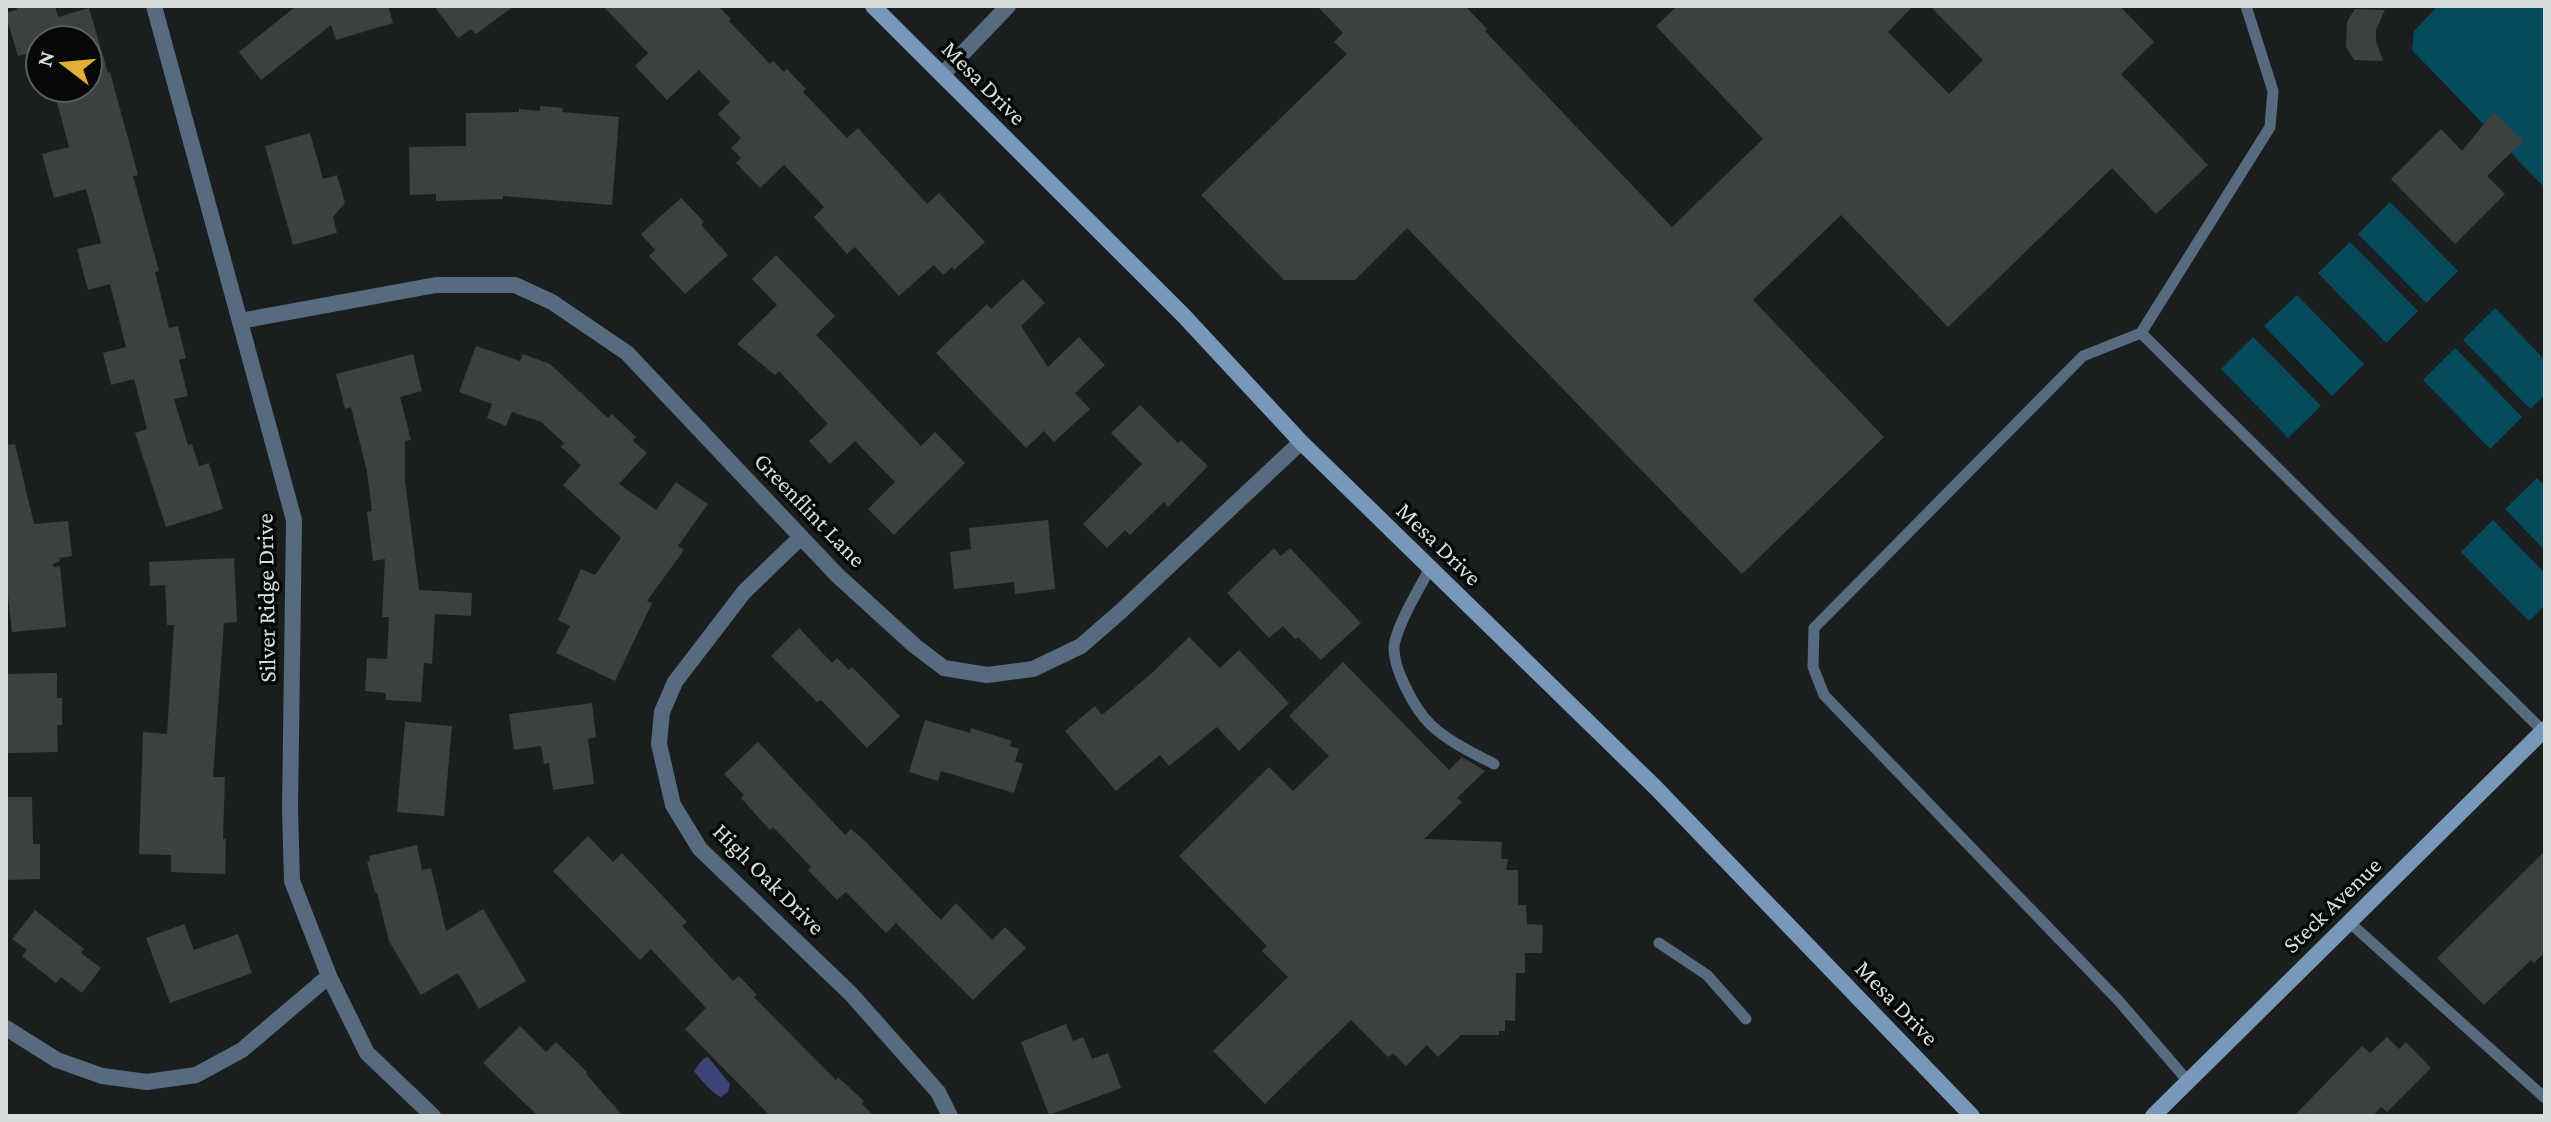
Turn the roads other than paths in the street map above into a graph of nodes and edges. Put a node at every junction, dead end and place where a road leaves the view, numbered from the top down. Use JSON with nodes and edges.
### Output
{"nodes":[{"id":1,"x":154,"y":6,"type":"edge"},
{"id":2,"x":873,"y":6,"type":"edge"},
{"id":3,"x":1008,"y":6,"type":"edge"},
{"id":4,"x":2246,"y":6,"type":"edge"},
{"id":5,"x":942,"y":75,"type":"junction"},
{"id":6,"x":240,"y":321,"type":"junction"},
{"id":7,"x":2141,"y":333,"type":"junction"},
{"id":8,"x":1301,"y":442,"type":"junction"},
{"id":9,"x":801,"y":537,"type":"junction"},
{"id":10,"x":1430,"y":568,"type":"junction"},
{"id":11,"x":2544,"y":730,"type":"edge"},
{"id":12,"x":1494,"y":764,"type":"dead end"},
{"id":13,"x":2349,"y":922,"type":"junction"},
{"id":14,"x":1659,"y":943,"type":"dead end"},
{"id":15,"x":329,"y":976,"type":"junction"},
{"id":16,"x":1746,"y":1019,"type":"dead end"},
{"id":17,"x":6,"y":1028,"type":"edge"},
{"id":18,"x":2187,"y":1080,"type":"junction"},
{"id":19,"x":2545,"y":1098,"type":"edge"},
{"id":20,"x":433,"y":1116,"type":"edge"},
{"id":21,"x":950,"y":1116,"type":"edge"},
{"id":22,"x":1972,"y":1116,"type":"edge"},
{"id":23,"x":2153,"y":1116,"type":"edge"}],
"edges":[{"from":1,"to":6,"type":"street","name":"Silver Ridge Drive"},
{"from":2,"to":5,"type":"street","name":"Mesa Drive"},
{"from":3,"to":5,"type":"street"},
{"from":4,"to":7,"type":"lane"},
{"from":5,"to":8,"type":"street","name":"Mesa Drive"},
{"from":6,"to":9,"type":"street","name":"Greenflint Lane"},
{"from":6,"to":15,"type":"street","name":"Silver Ridge Drive"},
{"from":7,"to":11,"type":"lane"},
{"from":7,"to":18,"type":"lane"},
{"from":8,"to":9,"type":"street","name":"Greenflint Lane"},
{"from":8,"to":10,"type":"street","name":"Mesa Drive"},
{"from":9,"to":21,"type":"street","name":"High Oak Drive"},
{"from":10,"to":12,"type":"lane"},
{"from":10,"to":22,"type":"street","name":"Mesa Drive"},
{"from":11,"to":13,"type":"street","name":"Steck Avenue"},
{"from":13,"to":18,"type":"street","name":"Steck Avenue"},
{"from":13,"to":19,"type":"lane"},
{"from":14,"to":16,"type":"lane"},
{"from":15,"to":17,"type":"street"},
{"from":15,"to":20,"type":"street","name":"Silver Ridge Drive"},
{"from":18,"to":23,"type":"street","name":"Steck Avenue"}]}
